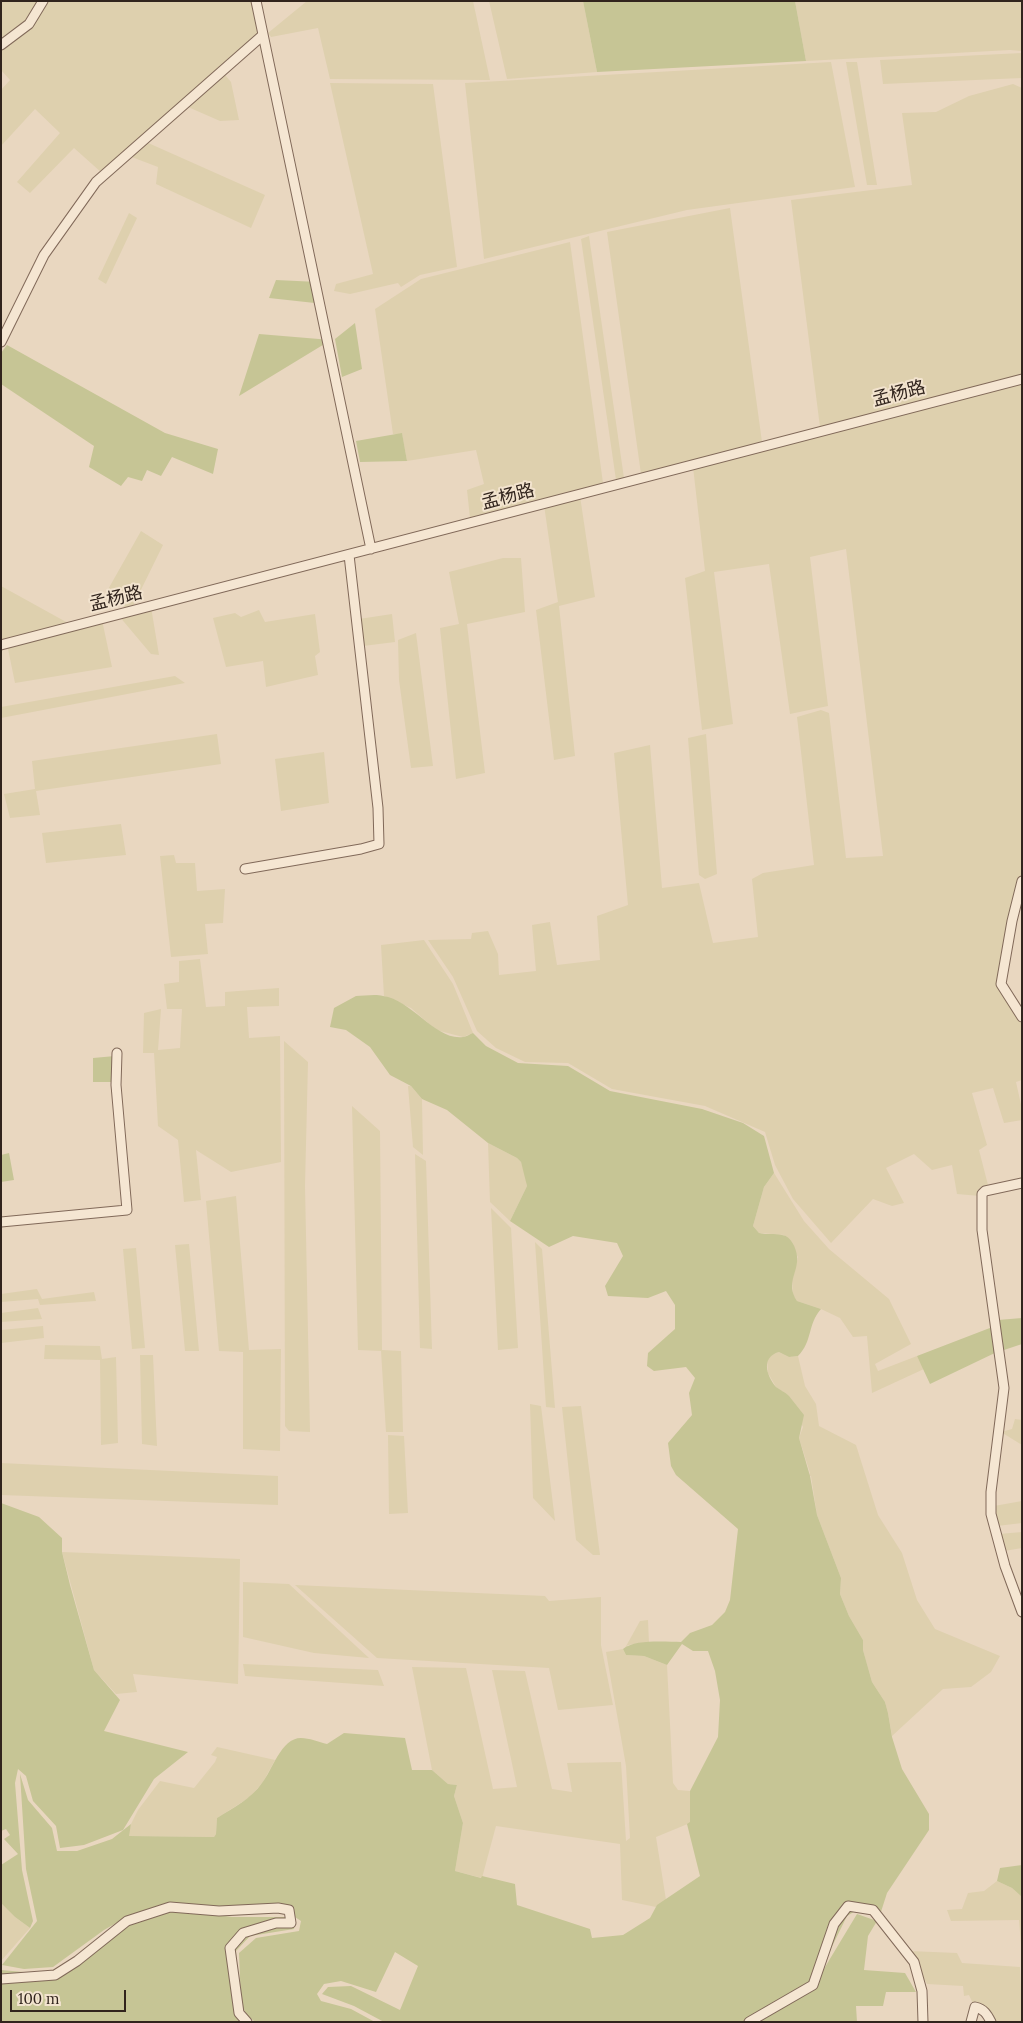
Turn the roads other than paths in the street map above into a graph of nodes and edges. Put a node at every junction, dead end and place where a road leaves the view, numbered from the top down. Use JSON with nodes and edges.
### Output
{"nodes":[{"id":1,"x":43,"y":1,"type":"edge"},
{"id":2,"x":256,"y":1,"type":"edge"},
{"id":3,"x":263,"y":35,"type":"junction"},
{"id":4,"x":1,"y":45,"type":"edge"},
{"id":5,"x":1,"y":342,"type":"edge"},
{"id":6,"x":1022,"y":379,"type":"edge"},
{"id":7,"x":371,"y":549,"type":"junction"},
{"id":8,"x":349,"y":555,"type":"junction"},
{"id":9,"x":1,"y":645,"type":"edge"},
{"id":10,"x":245,"y":869,"type":"dead end"},
{"id":11,"x":1022,"y":881,"type":"edge"},
{"id":12,"x":1022,"y":1017,"type":"edge"},
{"id":13,"x":117,"y":1052,"type":"dead end"},
{"id":14,"x":1022,"y":1183,"type":"edge"},
{"id":15,"x":1,"y":1222,"type":"edge"},
{"id":16,"x":1022,"y":1612,"type":"edge"},
{"id":17,"x":1,"y":1979,"type":"edge"},
{"id":18,"x":247,"y":2022,"type":"edge"},
{"id":19,"x":749,"y":2022,"type":"edge"},
{"id":20,"x":923,"y":2022,"type":"edge"},
{"id":21,"x":971,"y":2022,"type":"edge"},
{"id":22,"x":991,"y":2022,"type":"edge"}],
"edges":[{"from":1,"to":4,"type":"street"},
{"from":2,"to":3,"type":"street"},
{"from":3,"to":5,"type":"street"},
{"from":3,"to":7,"type":"street"},
{"from":6,"to":7,"type":"street","name":"孟杨路"},
{"from":7,"to":8,"type":"street","name":"孟杨路"},
{"from":8,"to":9,"type":"street","name":"孟杨路"},
{"from":8,"to":10,"type":"street"},
{"from":11,"to":12,"type":"street"},
{"from":13,"to":15,"type":"street"},
{"from":14,"to":16,"type":"street"},
{"from":17,"to":18,"type":"street"},
{"from":19,"to":20,"type":"street"},
{"from":21,"to":22,"type":"street"}]}
